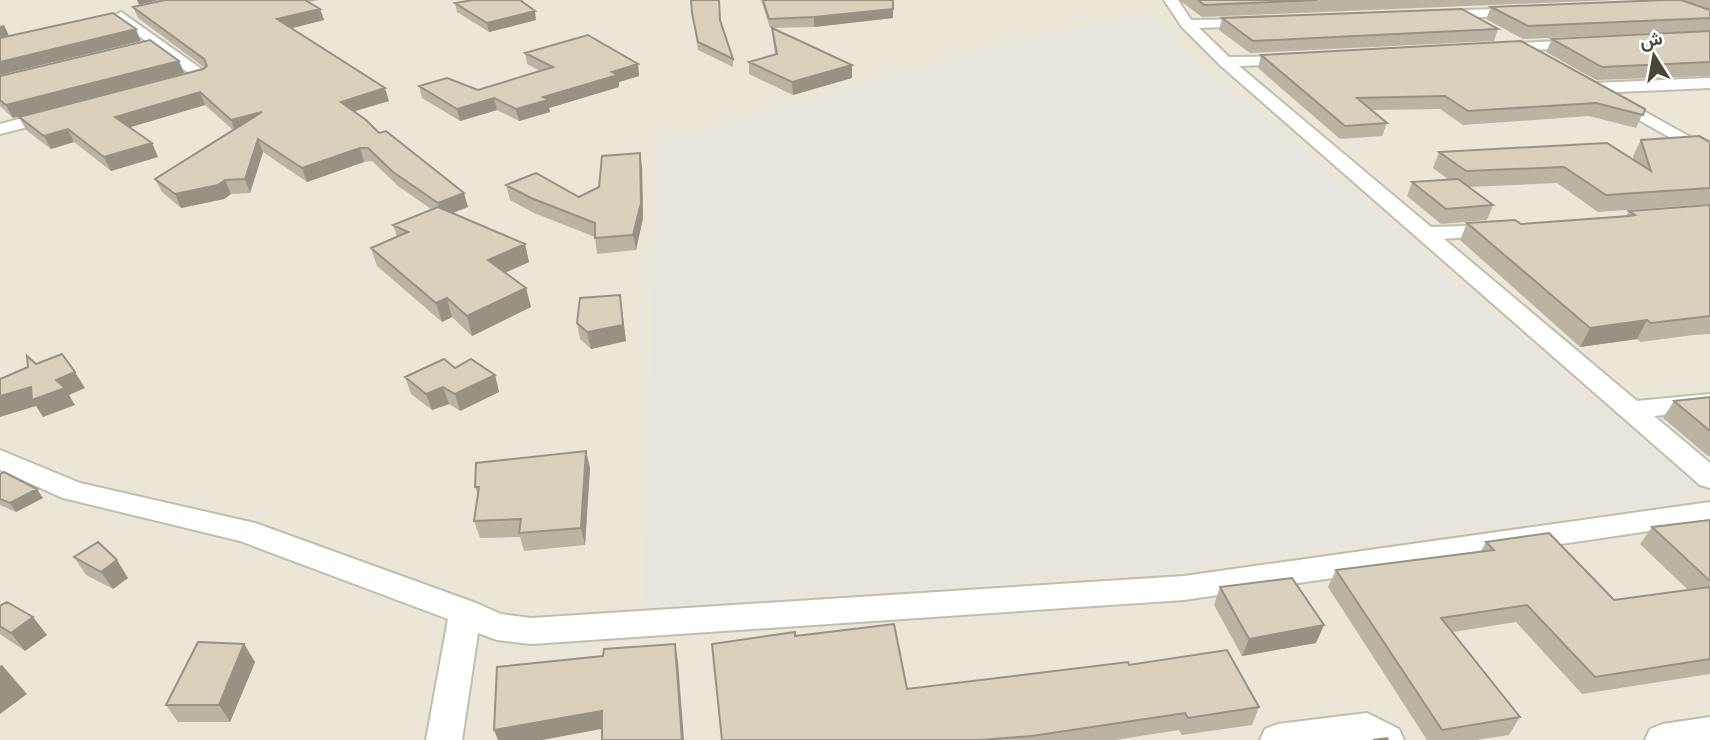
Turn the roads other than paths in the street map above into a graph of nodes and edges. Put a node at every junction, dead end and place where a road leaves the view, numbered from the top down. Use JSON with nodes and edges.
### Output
{"nodes":[{"id":1,"x":1171,"y":0,"type":"edge"},
{"id":2,"x":146,"y":10,"type":"edge"},
{"id":3,"x":1542,"y":11,"type":"edge"},
{"id":4,"x":1462,"y":14,"type":"junction"},
{"id":5,"x":121,"y":16,"type":"junction"},
{"id":6,"x":1420,"y":16,"type":"edge"},
{"id":7,"x":101,"y":21,"type":"edge"},
{"id":8,"x":1269,"y":21,"type":"edge"},
{"id":9,"x":1187,"y":24,"type":"junction"},
{"id":10,"x":1602,"y":43,"type":"edge"},
{"id":11,"x":158,"y":44,"type":"junction"},
{"id":12,"x":1521,"y":47,"type":"junction"},
{"id":13,"x":1480,"y":49,"type":"edge"},
{"id":14,"x":132,"y":50,"type":"edge"},
{"id":15,"x":1306,"y":58,"type":"edge"},
{"id":16,"x":1545,"y":61,"type":"edge"},
{"id":17,"x":1225,"y":62,"type":"junction"},
{"id":18,"x":1710,"y":83,"type":"edge"},
{"id":19,"x":161,"y":86,"type":"edge"},
{"id":20,"x":67,"y":111,"type":"edge"},
{"id":21,"x":0,"y":129,"type":"edge"},
{"id":22,"x":1710,"y":155,"type":"edge"},
{"id":23,"x":1520,"y":227,"type":"edge"},
{"id":24,"x":1425,"y":234,"type":"junction"},
{"id":25,"x":1710,"y":402,"type":"edge"},
{"id":26,"x":1629,"y":410,"type":"junction"},
{"id":27,"x":0,"y":459,"type":"edge"},
{"id":28,"x":1710,"y":478,"type":"edge"},
{"id":29,"x":1710,"y":512,"type":"edge"},
{"id":30,"x":465,"y":612,"type":"junction"},
{"id":31,"x":1710,"y":733,"type":"edge"},
{"id":32,"x":443,"y":740,"type":"edge"},
{"id":33,"x":1278,"y":740,"type":"edge"},
{"id":34,"x":1386,"y":740,"type":"edge"},
{"id":35,"x":1663,"y":740,"type":"edge"}],
"edges":[{"from":1,"to":9,"type":"street"},
{"from":2,"to":5,"type":"street"},
{"from":3,"to":4,"type":"street"},
{"from":4,"to":6,"type":"street"},
{"from":4,"to":12,"type":"street"},
{"from":5,"to":7,"type":"street"},
{"from":5,"to":11,"type":"street"},
{"from":8,"to":9,"type":"street"},
{"from":9,"to":17,"type":"street"},
{"from":10,"to":12,"type":"street"},
{"from":11,"to":14,"type":"street"},
{"from":11,"to":19,"type":"street"},
{"from":12,"to":13,"type":"street"},
{"from":12,"to":16,"type":"street"},
{"from":15,"to":17,"type":"street"},
{"from":17,"to":24,"type":"street"},
{"from":18,"to":22,"type":"street"},
{"from":20,"to":21,"type":"street"},
{"from":23,"to":24,"type":"street"},
{"from":24,"to":26,"type":"street"},
{"from":25,"to":26,"type":"street"},
{"from":26,"to":28,"type":"street"},
{"from":27,"to":30,"type":"street"},
{"from":29,"to":30,"type":"street"},
{"from":30,"to":32,"type":"street"},
{"from":31,"to":35,"type":"street"},
{"from":33,"to":34,"type":"street"}]}
